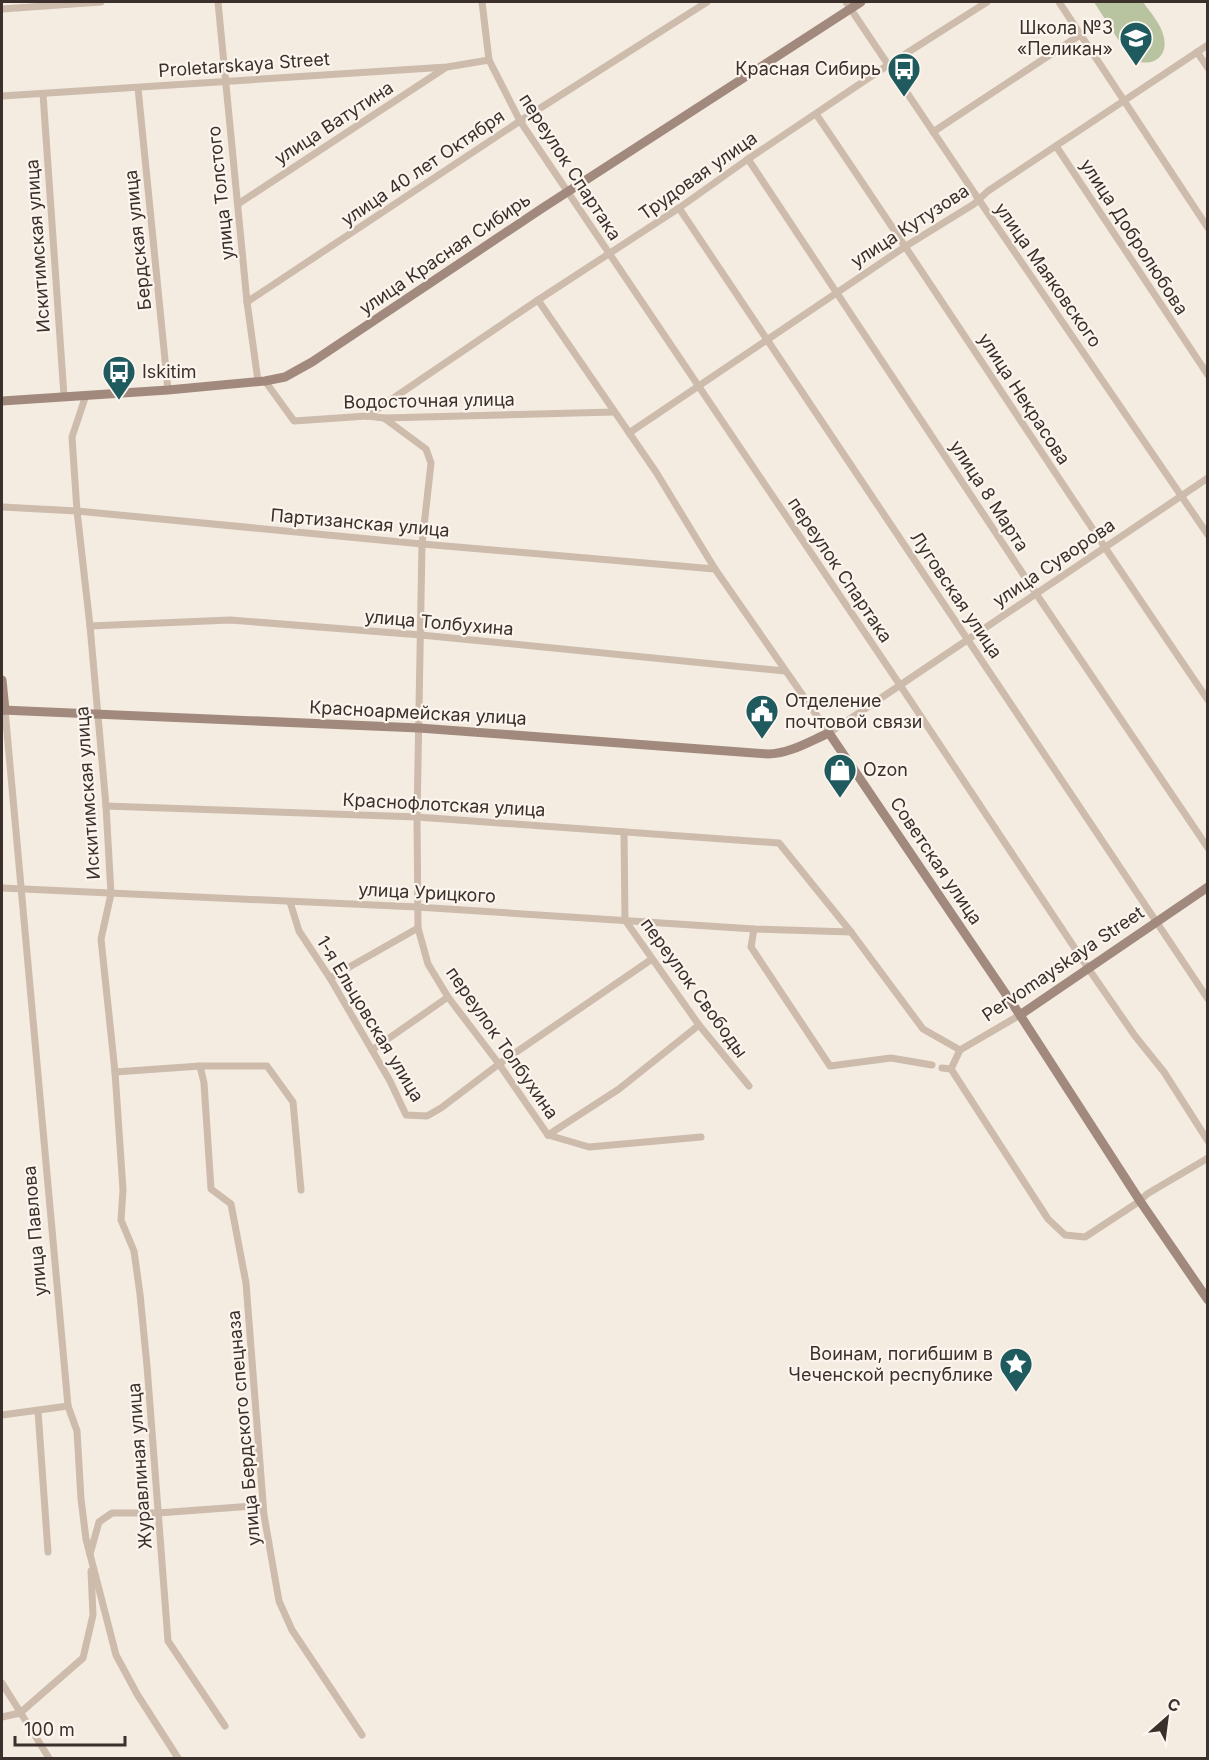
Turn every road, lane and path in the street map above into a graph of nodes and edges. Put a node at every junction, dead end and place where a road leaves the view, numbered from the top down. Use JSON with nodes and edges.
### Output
{"nodes":[{"id":1,"x":101,"y":2,"type":"edge"},
{"id":2,"x":218,"y":2,"type":"edge"},
{"id":3,"x":482,"y":2,"type":"edge"},
{"id":4,"x":707,"y":2,"type":"edge"},
{"id":5,"x":861,"y":2,"type":"edge"},
{"id":6,"x":987,"y":2,"type":"edge"},
{"id":7,"x":1059,"y":2,"type":"edge"},
{"id":8,"x":848,"y":5,"type":"edge"},
{"id":9,"x":2,"y":9,"type":"edge"},
{"id":10,"x":1080,"y":35,"type":"junction"},
{"id":11,"x":1208,"y":45,"type":"edge"},
{"id":12,"x":1197,"y":52,"type":"junction"},
{"id":13,"x":489,"y":60,"type":"junction"},
{"id":14,"x":888,"y":65,"type":"junction"},
{"id":15,"x":447,"y":67,"type":"junction"},
{"id":16,"x":1208,"y":68,"type":"edge"},
{"id":17,"x":225,"y":82,"type":"junction"},
{"id":18,"x":138,"y":88,"type":"junction"},
{"id":19,"x":42,"y":94,"type":"junction"},
{"id":20,"x":2,"y":96,"type":"edge"},
{"id":21,"x":1124,"y":101,"type":"junction"},
{"id":22,"x":816,"y":114,"type":"junction"},
{"id":23,"x":520,"y":121,"type":"junction"},
{"id":24,"x":933,"y":132,"type":"junction"},
{"id":25,"x":1056,"y":146,"type":"junction"},
{"id":26,"x":748,"y":159,"type":"junction"},
{"id":27,"x":568,"y":192,"type":"junction"},
{"id":28,"x":979,"y":200,"type":"junction"},
{"id":29,"x":238,"y":204,"type":"junction"},
{"id":30,"x":679,"y":208,"type":"junction"},
{"id":31,"x":1208,"y":228,"type":"edge"},
{"id":32,"x":906,"y":246,"type":"junction"},
{"id":33,"x":609,"y":254,"type":"junction"},
{"id":34,"x":837,"y":293,"type":"junction"},
{"id":35,"x":538,"y":300,"type":"junction"},
{"id":36,"x":248,"y":302,"type":"junction"},
{"id":37,"x":767,"y":340,"type":"junction"},
{"id":38,"x":1208,"y":375,"type":"edge"},
{"id":39,"x":262,"y":381,"type":"junction"},
{"id":40,"x":698,"y":387,"type":"junction"},
{"id":41,"x":168,"y":390,"type":"junction"},
{"id":42,"x":86,"y":394,"type":"junction"},
{"id":43,"x":64,"y":396,"type":"junction"},
{"id":44,"x":2,"y":401,"type":"edge"},
{"id":45,"x":614,"y":412,"type":"junction"},
{"id":46,"x":367,"y":416,"type":"junction"},
{"id":47,"x":384,"y":418,"type":"junction"},
{"id":48,"x":629,"y":433,"type":"junction"},
{"id":49,"x":1208,"y":478,"type":"edge"},
{"id":50,"x":1182,"y":495,"type":"junction"},
{"id":51,"x":2,"y":507,"type":"edge"},
{"id":52,"x":77,"y":511,"type":"junction"},
{"id":53,"x":1208,"y":535,"type":"edge"},
{"id":54,"x":422,"y":544,"type":"junction"},
{"id":55,"x":1104,"y":548,"type":"junction"},
{"id":56,"x":715,"y":569,"type":"junction"},
{"id":57,"x":1036,"y":594,"type":"junction"},
{"id":58,"x":90,"y":626,"type":"junction"},
{"id":59,"x":421,"y":635,"type":"junction"},
{"id":60,"x":967,"y":640,"type":"junction"},
{"id":61,"x":785,"y":670,"type":"junction"},
{"id":62,"x":2,"y":680,"type":"edge"},
{"id":63,"x":900,"y":685,"type":"junction"},
{"id":64,"x":1208,"y":700,"type":"edge"},
{"id":65,"x":3,"y":710,"type":"edge"},
{"id":66,"x":98,"y":715,"type":"junction"},
{"id":67,"x":419,"y":728,"type":"junction"},
{"id":68,"x":829,"y":733,"type":"junction"},
{"id":69,"x":106,"y":806,"type":"junction"},
{"id":70,"x":417,"y":817,"type":"junction"},
{"id":71,"x":624,"y":832,"type":"junction"},
{"id":72,"x":1208,"y":848,"type":"edge"},
{"id":73,"x":1208,"y":887,"type":"edge"},
{"id":74,"x":2,"y":888,"type":"edge"},
{"id":75,"x":21,"y":889,"type":"junction"},
{"id":76,"x":111,"y":894,"type":"junction"},
{"id":77,"x":290,"y":902,"type":"junction"},
{"id":78,"x":417,"y":907,"type":"junction"},
{"id":79,"x":625,"y":920,"type":"junction"},
{"id":80,"x":1156,"y":922,"type":"junction"},
{"id":81,"x":418,"y":928,"type":"junction"},
{"id":82,"x":754,"y":929,"type":"junction"},
{"id":83,"x":851,"y":932,"type":"junction"},
{"id":84,"x":652,"y":959,"type":"junction"},
{"id":85,"x":1088,"y":968,"type":"junction"},
{"id":86,"x":330,"y":978,"type":"junction"},
{"id":87,"x":448,"y":997,"type":"junction"},
{"id":88,"x":1208,"y":999,"type":"edge"},
{"id":89,"x":1020,"y":1015,"type":"junction"},
{"id":90,"x":699,"y":1025,"type":"junction"},
{"id":91,"x":372,"y":1050,"type":"junction"},
{"id":92,"x":960,"y":1050,"type":"junction"},
{"id":93,"x":499,"y":1064,"type":"junction"},
{"id":94,"x":932,"y":1065,"type":"dead end"},
{"id":95,"x":200,"y":1066,"type":"junction"},
{"id":96,"x":115,"y":1072,"type":"junction"},
{"id":97,"x":749,"y":1086,"type":"dead end"},
{"id":98,"x":548,"y":1135,"type":"junction"},
{"id":99,"x":701,"y":1137,"type":"dead end"},
{"id":100,"x":1208,"y":1141,"type":"edge"},
{"id":101,"x":1208,"y":1158,"type":"edge"},
{"id":102,"x":123,"y":1190,"type":"joint"},
{"id":103,"x":301,"y":1190,"type":"dead end"},
{"id":104,"x":1140,"y":1201,"type":"junction"},
{"id":105,"x":1208,"y":1300,"type":"edge"},
{"id":106,"x":68,"y":1406,"type":"junction"},
{"id":107,"x":38,"y":1411,"type":"junction"},
{"id":108,"x":2,"y":1414,"type":"edge"},
{"id":109,"x":263,"y":1511,"type":"junction"},
{"id":110,"x":158,"y":1513,"type":"junction"},
{"id":111,"x":48,"y":1552,"type":"dead end"},
{"id":112,"x":90,"y":1555,"type":"junction"},
{"id":113,"x":2,"y":1683,"type":"edge"},
{"id":114,"x":20,"y":1713,"type":"junction"},
{"id":115,"x":2,"y":1717,"type":"edge"},
{"id":116,"x":225,"y":1726,"type":"dead end"},
{"id":117,"x":362,"y":1735,"type":"dead end"},
{"id":118,"x":49,"y":1758,"type":"edge"},
{"id":119,"x":178,"y":1758,"type":"edge"}],
"edges":[{"from":1,"to":9,"type":"street"},
{"from":2,"to":17,"type":"street","name":"улица Толстого"},
{"from":3,"to":13,"type":"street","name":"переулок Спартака"},
{"from":4,"to":23,"type":"street","name":"улица 40 лет Октября"},
{"from":5,"to":8,"type":"street","name":"улица Красная Сибирь"},
{"from":6,"to":14,"type":"street","name":"Трудовая улица"},
{"from":7,"to":10,"type":"street"},
{"from":8,"to":14,"type":"street","name":"улица Маяковского"},
{"from":8,"to":27,"type":"street","name":"улица Красная Сибирь"},
{"from":10,"to":21,"type":"street"},
{"from":10,"to":24,"type":"street"},
{"from":11,"to":12,"type":"street","name":"улица Кутузова"},
{"from":12,"to":16,"type":"street"},
{"from":12,"to":21,"type":"street","name":"улица Кутузова"},
{"from":13,"to":15,"type":"street","name":"Proletarskaya Street"},
{"from":13,"to":23,"type":"street","name":"переулок Спартака"},
{"from":14,"to":22,"type":"street","name":"Трудовая улица"},
{"from":14,"to":24,"type":"street","name":"улица Маяковского"},
{"from":15,"to":17,"type":"street","name":"Proletarskaya Street"},
{"from":15,"to":29,"type":"street","name":"улица Ватутина"},
{"from":17,"to":18,"type":"street","name":"Proletarskaya Street"},
{"from":17,"to":29,"type":"street","name":"улица Толстого"},
{"from":18,"to":19,"type":"street","name":"Proletarskaya Street"},
{"from":18,"to":41,"type":"street","name":"Бердская улица"},
{"from":19,"to":20,"type":"street","name":"Proletarskaya Street"},
{"from":19,"to":43,"type":"street","name":"Искитимская улица"},
{"from":21,"to":25,"type":"street","name":"улица Кутузова"},
{"from":21,"to":31,"type":"street"},
{"from":22,"to":26,"type":"street","name":"Трудовая улица"},
{"from":22,"to":32,"type":"street","name":"улица Некрасова"},
{"from":23,"to":27,"type":"street","name":"переулок Спартака"},
{"from":23,"to":36,"type":"street","name":"улица 40 лет Октября"},
{"from":24,"to":28,"type":"street","name":"улица Маяковского"},
{"from":25,"to":28,"type":"street","name":"улица Кутузова"},
{"from":25,"to":38,"type":"street","name":"улица Добролюбова"},
{"from":26,"to":30,"type":"street","name":"Трудовая улица"},
{"from":26,"to":34,"type":"street","name":"улица 8 Марта"},
{"from":27,"to":33,"type":"street","name":"переулок Спартака"},
{"from":27,"to":39,"type":"street","name":"улица Красная Сибирь"},
{"from":28,"to":32,"type":"street","name":"улица Кутузова"},
{"from":28,"to":50,"type":"street","name":"улица Маяковского"},
{"from":29,"to":36,"type":"street","name":"улица Толстого"},
{"from":30,"to":33,"type":"street","name":"Трудовая улица"},
{"from":30,"to":37,"type":"street","name":"Луговская улица"},
{"from":32,"to":34,"type":"street","name":"улица Кутузова"},
{"from":32,"to":55,"type":"street","name":"улица Некрасова"},
{"from":33,"to":35,"type":"street","name":"Трудовая улица"},
{"from":33,"to":40,"type":"street","name":"переулок Спартака"},
{"from":34,"to":37,"type":"street","name":"улица Кутузова"},
{"from":34,"to":57,"type":"street","name":"улица 8 Марта"},
{"from":35,"to":45,"type":"street","name":"Советская улица"},
{"from":35,"to":46,"type":"street","name":"Трудовая улица"},
{"from":36,"to":39,"type":"street","name":"улица Толстого"},
{"from":37,"to":40,"type":"street","name":"улица Кутузова"},
{"from":37,"to":60,"type":"street","name":"Луговская улица"},
{"from":39,"to":41,"type":"street","name":"улица Красная Сибирь"},
{"from":39,"to":46,"type":"street","name":"Водосточная улица"},
{"from":40,"to":48,"type":"street","name":"улица Кутузова"},
{"from":40,"to":63,"type":"street","name":"переулок Спартака"},
{"from":41,"to":42,"type":"street","name":"улица Красная Сибирь"},
{"from":42,"to":43,"type":"street","name":"улица Красная Сибирь"},
{"from":42,"to":52,"type":"street","name":"Искитимская улица"},
{"from":43,"to":44,"type":"street","name":"улица Красная Сибирь"},
{"from":45,"to":47,"type":"street","name":"Водосточная улица"},
{"from":45,"to":48,"type":"street","name":"Советская улица"},
{"from":46,"to":47,"type":"street","name":"Водосточная улица"},
{"from":47,"to":54,"type":"street","name":"переулок Толбухина"},
{"from":48,"to":56,"type":"street","name":"Советская улица"},
{"from":49,"to":50,"type":"street","name":"улица Суворова"},
{"from":50,"to":53,"type":"street","name":"улица Маяковского"},
{"from":50,"to":55,"type":"street","name":"улица Суворова"},
{"from":51,"to":52,"type":"street","name":"Партизанская улица"},
{"from":52,"to":54,"type":"street","name":"Партизанская улица"},
{"from":52,"to":58,"type":"street","name":"Искитимская улица"},
{"from":54,"to":56,"type":"street","name":"Партизанская улица"},
{"from":54,"to":59,"type":"street","name":"переулок Толбухина"},
{"from":55,"to":57,"type":"street","name":"улица Суворова"},
{"from":55,"to":64,"type":"street","name":"улица Некрасова"},
{"from":56,"to":61,"type":"street","name":"Советская улица"},
{"from":57,"to":60,"type":"street","name":"улица Суворова"},
{"from":57,"to":72,"type":"street","name":"улица 8 Марта"},
{"from":58,"to":59,"type":"street","name":"улица Толбухина"},
{"from":58,"to":66,"type":"street","name":"Искитимская улица"},
{"from":59,"to":61,"type":"street","name":"улица Толбухина"},
{"from":59,"to":67,"type":"street","name":"переулок Толбухина"},
{"from":60,"to":63,"type":"street","name":"улица Суворова"},
{"from":60,"to":80,"type":"street","name":"Луговская улица"},
{"from":61,"to":68,"type":"street","name":"Советская улица"},
{"from":62,"to":65,"type":"street","name":"улица Павлова"},
{"from":63,"to":68,"type":"street","name":"улица Суворова"},
{"from":63,"to":85,"type":"street","name":"переулок Спартака"},
{"from":65,"to":66,"type":"street","name":"Красноармейская улица"},
{"from":65,"to":75,"type":"street","name":"улица Павлова"},
{"from":66,"to":67,"type":"street","name":"Красноармейская улица"},
{"from":66,"to":69,"type":"street","name":"Искитимская улица"},
{"from":67,"to":68,"type":"street","name":"Красноармейская улица"},
{"from":67,"to":70,"type":"street","name":"переулок Толбухина"},
{"from":68,"to":89,"type":"street","name":"Советская улица"},
{"from":69,"to":70,"type":"street","name":"Краснофлотская улица"},
{"from":69,"to":76,"type":"street","name":"Искитимская улица"},
{"from":70,"to":71,"type":"street","name":"Краснофлотская улица"},
{"from":70,"to":78,"type":"street","name":"переулок Толбухина"},
{"from":71,"to":79,"type":"street","name":"переулок Свободы"},
{"from":71,"to":83,"type":"street","name":"Краснофлотская улица"},
{"from":73,"to":80,"type":"street","name":"Pervomayskaya Street"},
{"from":74,"to":75,"type":"street","name":"улица Урицкого"},
{"from":75,"to":76,"type":"street","name":"улица Урицкого"},
{"from":75,"to":106,"type":"street","name":"улица Павлова"},
{"from":76,"to":77,"type":"street","name":"улица Урицкого"},
{"from":76,"to":96,"type":"street","name":"Искитимская улица"},
{"from":77,"to":78,"type":"street","name":"улица Урицкого"},
{"from":77,"to":86,"type":"street","name":"1-я Ельцовская улица"},
{"from":78,"to":79,"type":"street","name":"улица Урицкого"},
{"from":78,"to":81,"type":"street","name":"переулок Толбухина"},
{"from":79,"to":82,"type":"street","name":"улица Урицкого"},
{"from":79,"to":84,"type":"street","name":"переулок Свободы"},
{"from":80,"to":85,"type":"street","name":"Pervomayskaya Street"},
{"from":80,"to":88,"type":"street","name":"Луговская улица"},
{"from":81,"to":86,"type":"street"},
{"from":81,"to":87,"type":"street","name":"переулок Толбухина"},
{"from":82,"to":83,"type":"street","name":"улица Урицкого"},
{"from":82,"to":94,"type":"street"},
{"from":83,"to":92,"type":"street"},
{"from":84,"to":90,"type":"street","name":"переулок Свободы"},
{"from":84,"to":93,"type":"street","name":"1-я Ельцовская улица"},
{"from":85,"to":89,"type":"street","name":"Pervomayskaya Street"},
{"from":85,"to":100,"type":"street","name":"переулок Спартака"},
{"from":86,"to":91,"type":"street","name":"1-я Ельцовская улица"},
{"from":87,"to":91,"type":"street"},
{"from":87,"to":93,"type":"street","name":"переулок Толбухина"},
{"from":89,"to":92,"type":"street","name":"Pervomayskaya Street"},
{"from":89,"to":104,"type":"street","name":"Советская улица"},
{"from":90,"to":97,"type":"street","name":"переулок Свободы"},
{"from":90,"to":98,"type":"street"},
{"from":91,"to":93,"type":"street","name":"1-я Ельцовская улица"},
{"from":92,"to":104,"type":"street"},
{"from":93,"to":98,"type":"street","name":"переулок Толбухина"},
{"from":95,"to":96,"type":"street"},
{"from":95,"to":103,"type":"street"},
{"from":95,"to":109,"type":"street","name":"улица Бердского спецназа"},
{"from":96,"to":102,"type":"street","name":"Искитимская улица"},
{"from":98,"to":99,"type":"street"},
{"from":101,"to":104,"type":"street"},
{"from":102,"to":110,"type":"street","name":"Журавлиная улица"},
{"from":104,"to":105,"type":"street","name":"Советская улица"},
{"from":106,"to":107,"type":"street"},
{"from":106,"to":112,"type":"street","name":"улица Павлова"},
{"from":107,"to":108,"type":"street"},
{"from":107,"to":111,"type":"street"},
{"from":109,"to":110,"type":"street"},
{"from":109,"to":117,"type":"street","name":"улица Бердского спецназа"},
{"from":110,"to":112,"type":"street"},
{"from":110,"to":116,"type":"street","name":"Журавлиная улица"},
{"from":112,"to":114,"type":"street"},
{"from":112,"to":119,"type":"street","name":"улица Павлова"},
{"from":113,"to":114,"type":"street"},
{"from":114,"to":115,"type":"street"},
{"from":114,"to":118,"type":"street"}]}
